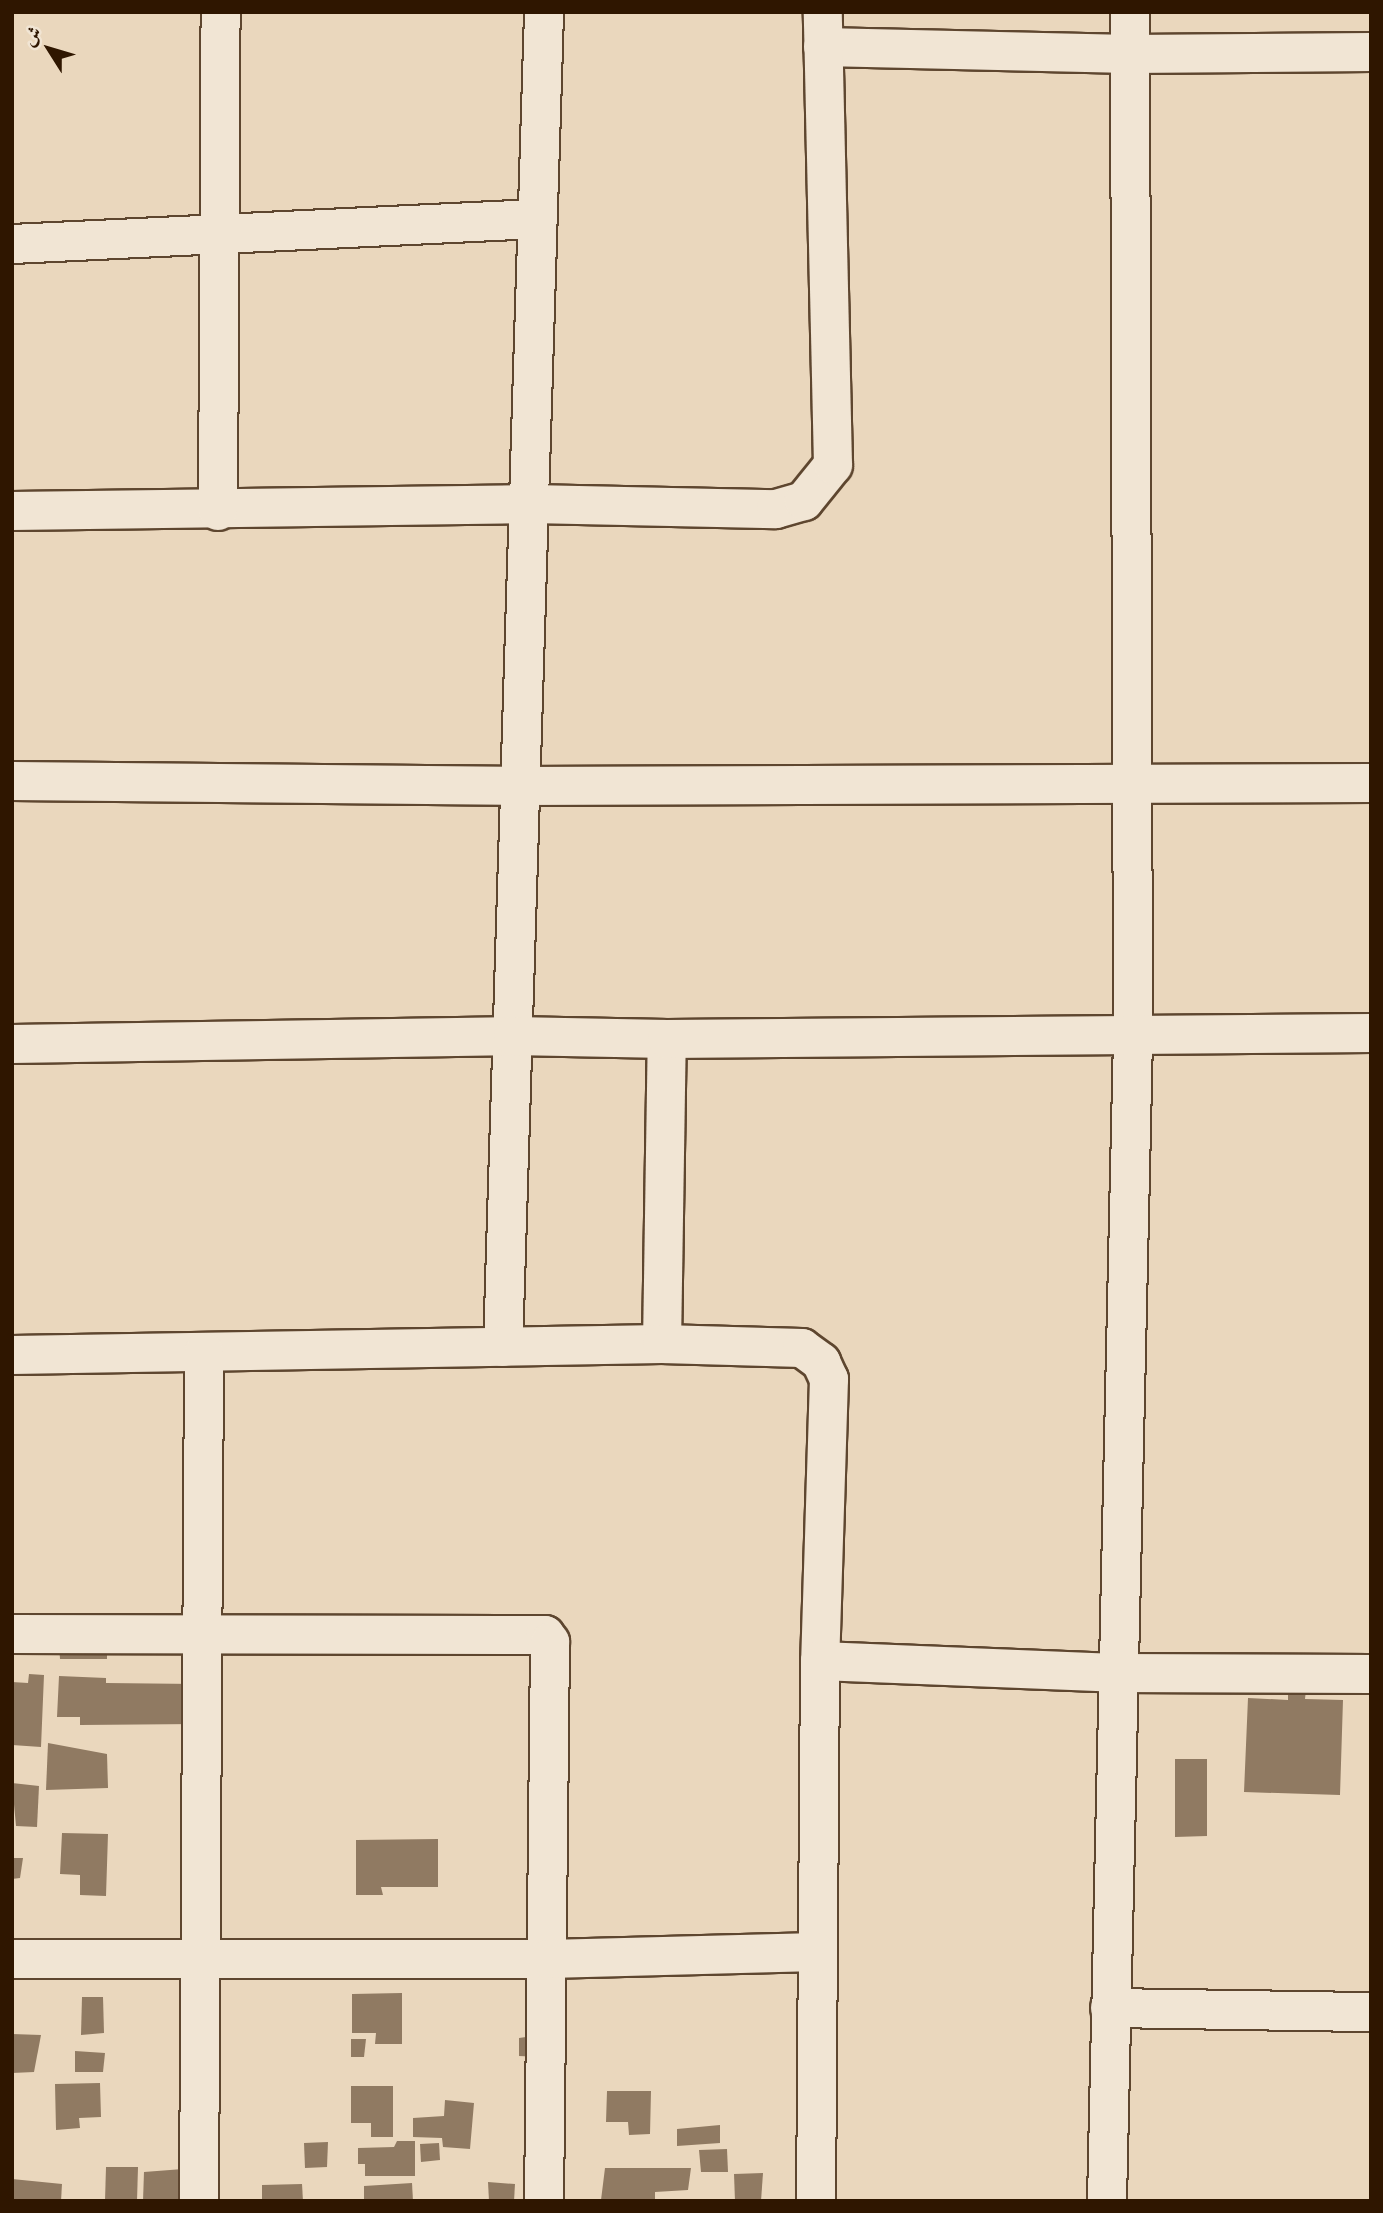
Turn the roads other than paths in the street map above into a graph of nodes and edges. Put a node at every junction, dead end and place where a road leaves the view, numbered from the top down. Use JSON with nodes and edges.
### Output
{"nodes":[{"id":1,"x":221,"y":12,"type":"edge"},
{"id":2,"x":544,"y":12,"type":"edge"},
{"id":3,"x":1130,"y":12,"type":"edge"},
{"id":4,"x":823,"y":30,"type":"edge"},
{"id":5,"x":1371,"y":52,"type":"edge"},
{"id":6,"x":1130,"y":54,"type":"junction"},
{"id":7,"x":536,"y":219,"type":"junction"},
{"id":8,"x":220,"y":237,"type":"junction"},
{"id":9,"x":12,"y":244,"type":"edge"},
{"id":10,"x":531,"y":504,"type":"junction"},
{"id":11,"x":218,"y":510,"type":"junction"},
{"id":12,"x":12,"y":511,"type":"edge"},
{"id":13,"x":12,"y":781,"type":"edge"},
{"id":14,"x":1371,"y":783,"type":"edge"},
{"id":15,"x":1132,"y":784,"type":"junction"},
{"id":16,"x":521,"y":786,"type":"junction"},
{"id":17,"x":1371,"y":1033,"type":"edge"},
{"id":18,"x":1133,"y":1035,"type":"junction"},
{"id":19,"x":513,"y":1036,"type":"junction"},
{"id":20,"x":667,"y":1039,"type":"junction"},
{"id":21,"x":12,"y":1045,"type":"edge"},
{"id":22,"x":662,"y":1344,"type":"junction"},
{"id":23,"x":503,"y":1347,"type":"junction"},
{"id":24,"x":204,"y":1352,"type":"junction"},
{"id":25,"x":12,"y":1355,"type":"edge"},
{"id":26,"x":203,"y":1633,"type":"junction"},
{"id":27,"x":12,"y":1634,"type":"edge"},
{"id":28,"x":820,"y":1661,"type":"junction"},
{"id":29,"x":1116,"y":1672,"type":"junction"},
{"id":30,"x":1371,"y":1674,"type":"edge"},
{"id":31,"x":817,"y":1952,"type":"junction"},
{"id":32,"x":200,"y":1958,"type":"junction"},
{"id":33,"x":12,"y":1959,"type":"edge"},
{"id":34,"x":548,"y":1959,"type":"junction"},
{"id":35,"x":1110,"y":2008,"type":"junction"},
{"id":36,"x":1371,"y":2012,"type":"edge"},
{"id":37,"x":199,"y":2201,"type":"edge"},
{"id":38,"x":544,"y":2201,"type":"edge"},
{"id":39,"x":816,"y":2201,"type":"edge"},
{"id":40,"x":1107,"y":2201,"type":"edge"}],
"edges":[{"from":1,"to":8,"type":"street"},
{"from":2,"to":7,"type":"street"},
{"from":3,"to":6,"type":"street"},
{"from":4,"to":6,"type":"street"},
{"from":4,"to":10,"type":"street"},
{"from":5,"to":6,"type":"street"},
{"from":6,"to":15,"type":"street"},
{"from":7,"to":8,"type":"street"},
{"from":7,"to":10,"type":"street"},
{"from":8,"to":9,"type":"street"},
{"from":8,"to":11,"type":"street"},
{"from":10,"to":11,"type":"street"},
{"from":10,"to":16,"type":"street"},
{"from":11,"to":12,"type":"street"},
{"from":13,"to":16,"type":"street"},
{"from":14,"to":15,"type":"street"},
{"from":15,"to":16,"type":"street"},
{"from":15,"to":18,"type":"street"},
{"from":16,"to":19,"type":"street"},
{"from":17,"to":18,"type":"street"},
{"from":18,"to":20,"type":"street"},
{"from":18,"to":29,"type":"street"},
{"from":19,"to":20,"type":"street"},
{"from":19,"to":21,"type":"street"},
{"from":19,"to":23,"type":"street"},
{"from":20,"to":22,"type":"street"},
{"from":22,"to":23,"type":"street"},
{"from":22,"to":28,"type":"street"},
{"from":23,"to":24,"type":"street"},
{"from":24,"to":25,"type":"street"},
{"from":24,"to":26,"type":"street"},
{"from":26,"to":27,"type":"street"},
{"from":26,"to":32,"type":"street"},
{"from":26,"to":34,"type":"street"},
{"from":28,"to":29,"type":"street"},
{"from":28,"to":31,"type":"street"},
{"from":29,"to":30,"type":"street"},
{"from":29,"to":35,"type":"street"},
{"from":31,"to":34,"type":"street"},
{"from":31,"to":39,"type":"street"},
{"from":32,"to":33,"type":"street"},
{"from":32,"to":34,"type":"street"},
{"from":32,"to":37,"type":"street"},
{"from":34,"to":38,"type":"street"},
{"from":35,"to":36,"type":"street"},
{"from":35,"to":40,"type":"street"}]}
